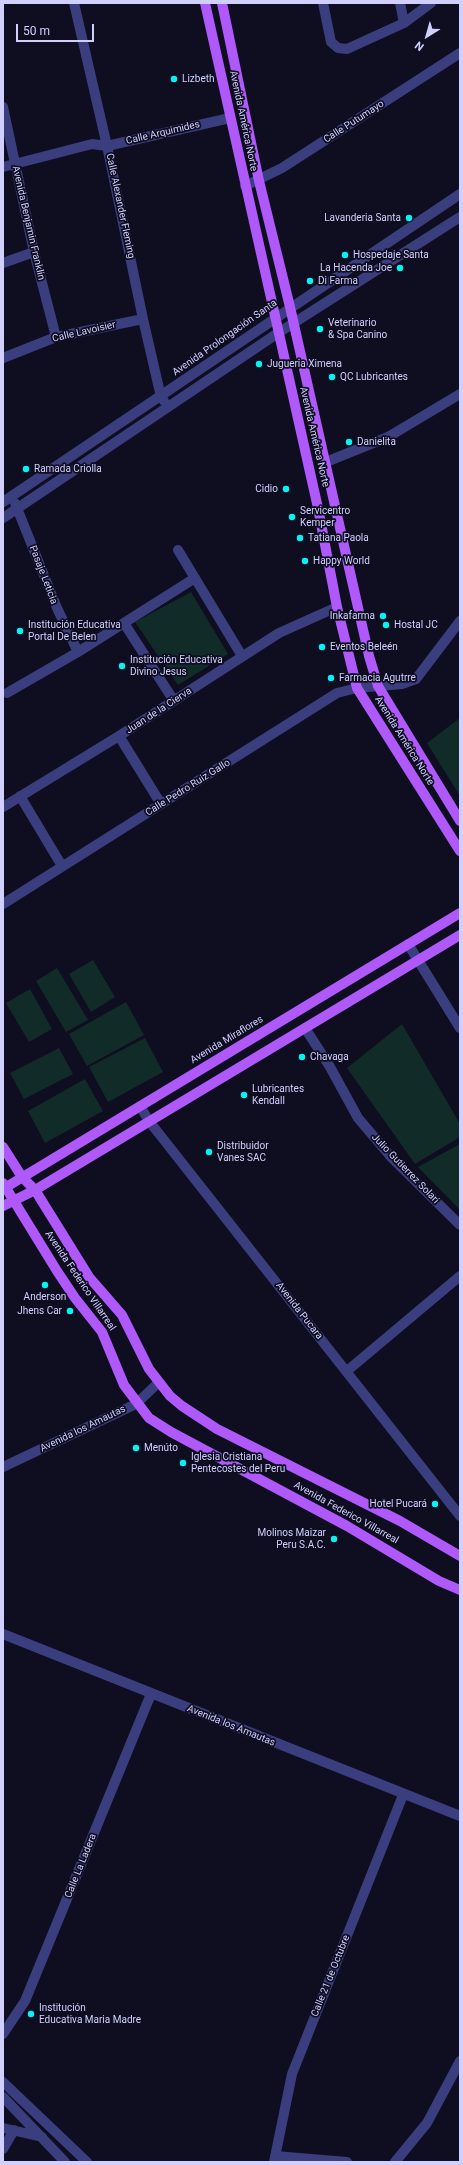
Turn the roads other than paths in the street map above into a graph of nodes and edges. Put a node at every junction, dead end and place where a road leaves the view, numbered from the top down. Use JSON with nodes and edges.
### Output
{"nodes":[{"id":1,"x":74,"y":3,"type":"edge"},
{"id":2,"x":205,"y":3,"type":"edge"},
{"id":3,"x":222,"y":3,"type":"edge"},
{"id":4,"x":323,"y":3,"type":"edge"},
{"id":5,"x":400,"y":3,"type":"edge"},
{"id":6,"x":431,"y":3,"type":"edge"},
{"id":7,"x":404,"y":23,"type":"junction"},
{"id":8,"x":460,"y":53,"type":"edge"},
{"id":9,"x":3,"y":107,"type":"edge"},
{"id":10,"x":230,"y":118,"type":"junction"},
{"id":11,"x":108,"y":146,"type":"junction"},
{"id":12,"x":15,"y":162,"type":"junction"},
{"id":13,"x":3,"y":167,"type":"edge"},
{"id":14,"x":259,"y":181,"type":"junction"},
{"id":15,"x":245,"y":186,"type":"junction"},
{"id":16,"x":460,"y":194,"type":"edge"},
{"id":17,"x":460,"y":217,"type":"edge"},
{"id":18,"x":34,"y":252,"type":"junction"},
{"id":19,"x":3,"y":263,"type":"edge"},
{"id":20,"x":290,"y":307,"type":"junction"},
{"id":21,"x":275,"y":318,"type":"junction"},
{"id":22,"x":144,"y":319,"type":"junction"},
{"id":23,"x":294,"y":323,"type":"junction"},
{"id":24,"x":278,"y":333,"type":"junction"},
{"id":25,"x":56,"y":337,"type":"junction"},
{"id":26,"x":3,"y":358,"type":"edge"},
{"id":27,"x":460,"y":394,"type":"edge"},
{"id":28,"x":161,"y":397,"type":"junction"},
{"id":29,"x":168,"y":408,"type":"junction"},
{"id":30,"x":136,"y":413,"type":"junction"},
{"id":31,"x":144,"y":424,"type":"junction"},
{"id":32,"x":326,"y":462,"type":"junction"},
{"id":33,"x":7,"y":499,"type":"edge"},
{"id":34,"x":335,"y":505,"type":"junction"},
{"id":35,"x":318,"y":508,"type":"junction"},
{"id":36,"x":18,"y":509,"type":"junction"},
{"id":37,"x":3,"y":518,"type":"edge"},
{"id":38,"x":178,"y":550,"type":"dead end"},
{"id":39,"x":196,"y":578,"type":"junction"},
{"id":40,"x":337,"y":607,"type":"junction"},
{"id":41,"x":124,"y":623,"type":"junction"},
{"id":42,"x":458,"y":628,"type":"edge"},
{"id":43,"x":78,"y":652,"type":"junction"},
{"id":44,"x":242,"y":656,"type":"junction"},
{"id":45,"x":378,"y":686,"type":"junction"},
{"id":46,"x":357,"y":688,"type":"junction"},
{"id":47,"x":7,"y":694,"type":"dead end"},
{"id":48,"x":174,"y":701,"type":"junction"},
{"id":49,"x":120,"y":736,"type":"junction"},
{"id":50,"x":20,"y":796,"type":"junction"},
{"id":51,"x":162,"y":804,"type":"junction"},
{"id":52,"x":3,"y":807,"type":"edge"},
{"id":53,"x":460,"y":821,"type":"edge"},
{"id":54,"x":460,"y":851,"type":"edge"},
{"id":55,"x":62,"y":866,"type":"junction"},
{"id":56,"x":3,"y":904,"type":"edge"},
{"id":57,"x":460,"y":913,"type":"edge"},
{"id":58,"x":460,"y":935,"type":"edge"},
{"id":59,"x":408,"y":944,"type":"junction"},
{"id":60,"x":418,"y":961,"type":"junction"},
{"id":61,"x":286,"y":1018,"type":"junction"},
{"id":62,"x":460,"y":1028,"type":"edge"},
{"id":63,"x":300,"y":1031,"type":"junction"},
{"id":64,"x":140,"y":1106,"type":"junction"},
{"id":65,"x":149,"y":1122,"type":"junction"},
{"id":66,"x":3,"y":1147,"type":"edge"},
{"id":67,"x":22,"y":1177,"type":"junction"},
{"id":68,"x":4,"y":1186,"type":"edge"},
{"id":69,"x":35,"y":1190,"type":"junction"},
{"id":70,"x":14,"y":1200,"type":"junction"},
{"id":71,"x":3,"y":1206,"type":"edge"},
{"id":72,"x":460,"y":1225,"type":"edge"},
{"id":73,"x":460,"y":1276,"type":"edge"},
{"id":74,"x":347,"y":1371,"type":"junction"},
{"id":75,"x":158,"y":1383,"type":"junction"},
{"id":76,"x":136,"y":1404,"type":"junction"},
{"id":77,"x":3,"y":1467,"type":"edge"},
{"id":78,"x":460,"y":1516,"type":"edge"},
{"id":79,"x":460,"y":1556,"type":"edge"},
{"id":80,"x":460,"y":1590,"type":"edge"},
{"id":81,"x":3,"y":1634,"type":"edge"},
{"id":82,"x":151,"y":1694,"type":"junction"},
{"id":83,"x":403,"y":1795,"type":"junction"},
{"id":84,"x":460,"y":1816,"type":"edge"},
{"id":85,"x":3,"y":2034,"type":"edge"},
{"id":86,"x":460,"y":2061,"type":"edge"},
{"id":87,"x":3,"y":2082,"type":"edge"},
{"id":88,"x":3,"y":2097,"type":"edge"},
{"id":89,"x":3,"y":2128,"type":"edge"},
{"id":90,"x":14,"y":2130,"type":"junction"},
{"id":91,"x":42,"y":2137,"type":"junction"},
{"id":92,"x":3,"y":2149,"type":"edge"},
{"id":93,"x":275,"y":2159,"type":"edge"},
{"id":94,"x":65,"y":2162,"type":"edge"},
{"id":95,"x":86,"y":2162,"type":"edge"},
{"id":96,"x":347,"y":2162,"type":"edge"},
{"id":97,"x":395,"y":2162,"type":"edge"}],
"edges":[{"from":1,"to":11,"type":"street","name":"Calle Alexander Fleming"},
{"from":2,"to":10,"type":"main road","name":"Avenida América Norte"},
{"from":3,"to":14,"type":"main road","name":"Avenida América Norte"},
{"from":4,"to":7,"type":"street"},
{"from":5,"to":7,"type":"street"},
{"from":6,"to":7,"type":"street"},
{"from":8,"to":14,"type":"street","name":"Calle Putumayo"},
{"from":9,"to":12,"type":"street","name":"Avenida Benjamin Franklin"},
{"from":10,"to":11,"type":"street","name":"Calle Arquimides"},
{"from":10,"to":15,"type":"main road","name":"Avenida América Norte"},
{"from":11,"to":12,"type":"street","name":"Calle Arquimides"},
{"from":11,"to":22,"type":"street","name":"Calle Alexander Fleming"},
{"from":12,"to":13,"type":"street","name":"Calle Arquimides"},
{"from":12,"to":18,"type":"street","name":"Avenida Benjamin Franklin"},
{"from":14,"to":15,"type":"street","name":"Calle Putumayo"},
{"from":14,"to":20,"type":"main road","name":"Avenida América Norte"},
{"from":15,"to":21,"type":"main road","name":"Avenida América Norte"},
{"from":16,"to":20,"type":"street","name":"Avenida Prolongación Santa"},
{"from":17,"to":23,"type":"street"},
{"from":18,"to":19,"type":"street"},
{"from":18,"to":25,"type":"street","name":"Avenida Benjamin Franklin"},
{"from":20,"to":21,"type":"street","name":"Avenida Prolongación Santa"},
{"from":20,"to":23,"type":"main road","name":"Avenida América Norte"},
{"from":21,"to":24,"type":"main road","name":"Avenida América Norte"},
{"from":21,"to":28,"type":"street","name":"Avenida Prolongación Santa"},
{"from":22,"to":25,"type":"street","name":"Calle Lavoisier"},
{"from":22,"to":28,"type":"street","name":"Calle Alexander Fleming"},
{"from":23,"to":24,"type":"street"},
{"from":23,"to":32,"type":"main road","name":"Avenida América Norte"},
{"from":24,"to":29,"type":"street"},
{"from":24,"to":35,"type":"main road","name":"Avenida América Norte"},
{"from":25,"to":26,"type":"street","name":"Calle Lavoisier"},
{"from":27,"to":32,"type":"street"},
{"from":28,"to":29,"type":"street","name":"Calle Alexander Fleming"},
{"from":28,"to":30,"type":"street","name":"Avenida Prolongación Santa"},
{"from":29,"to":31,"type":"street"},
{"from":30,"to":31,"type":"street"},
{"from":30,"to":33,"type":"street","name":"Avenida Prolongación Santa"},
{"from":31,"to":36,"type":"street"},
{"from":32,"to":34,"type":"main road","name":"Avenida América Norte"},
{"from":33,"to":36,"type":"street","name":"Pasaje Leticia"},
{"from":34,"to":35,"type":"main road"},
{"from":34,"to":45,"type":"main road","name":"Avenida América Norte"},
{"from":35,"to":40,"type":"main road","name":"Avenida América Norte"},
{"from":36,"to":37,"type":"street"},
{"from":36,"to":43,"type":"street","name":"Pasaje Leticia"},
{"from":38,"to":39,"type":"street"},
{"from":39,"to":41,"type":"street"},
{"from":39,"to":44,"type":"street"},
{"from":40,"to":44,"type":"street","name":"Juan de la Cierva"},
{"from":40,"to":46,"type":"main road","name":"Avenida América Norte"},
{"from":41,"to":43,"type":"street"},
{"from":41,"to":48,"type":"street"},
{"from":42,"to":45,"type":"street","name":"Calle Pedro Ruiz Gallo"},
{"from":43,"to":47,"type":"street"},
{"from":44,"to":48,"type":"street","name":"Juan de la Cierva"},
{"from":45,"to":46,"type":"street","name":"Calle Pedro Ruiz Gallo"},
{"from":45,"to":53,"type":"main road","name":"Avenida América Norte"},
{"from":46,"to":51,"type":"street","name":"Calle Pedro Ruiz Gallo"},
{"from":46,"to":54,"type":"main road","name":"Avenida América Norte"},
{"from":48,"to":49,"type":"street","name":"Juan de la Cierva"},
{"from":49,"to":50,"type":"street","name":"Juan de la Cierva"},
{"from":49,"to":51,"type":"street"},
{"from":50,"to":52,"type":"street","name":"Juan de la Cierva"},
{"from":50,"to":55,"type":"street"},
{"from":51,"to":55,"type":"street","name":"Calle Pedro Ruiz Gallo"},
{"from":55,"to":56,"type":"street","name":"Calle Pedro Ruiz Gallo"},
{"from":57,"to":59,"type":"main road","name":"Avenida Miraflores"},
{"from":58,"to":60,"type":"main road"},
{"from":59,"to":60,"type":"street"},
{"from":59,"to":61,"type":"main road","name":"Avenida Miraflores"},
{"from":60,"to":62,"type":"street"},
{"from":60,"to":63,"type":"main road"},
{"from":61,"to":63,"type":"main road"},
{"from":61,"to":64,"type":"main road","name":"Avenida Miraflores"},
{"from":63,"to":65,"type":"main road"},
{"from":63,"to":72,"type":"street","name":"Julio Gutierrez Solari"},
{"from":64,"to":65,"type":"street","name":"Avenida Pucara"},
{"from":64,"to":67,"type":"main road","name":"Avenida Miraflores"},
{"from":65,"to":69,"type":"main road"},
{"from":65,"to":74,"type":"street","name":"Avenida Pucara"},
{"from":66,"to":67,"type":"main road"},
{"from":67,"to":68,"type":"main road","name":"Avenida Miraflores"},
{"from":67,"to":69,"type":"main road"},
{"from":68,"to":70,"type":"main road","name":"Avenida Federico Villarreal"},
{"from":69,"to":70,"type":"main road"},
{"from":69,"to":75,"type":"main road","name":"Avenida Federico Villarreal"},
{"from":70,"to":71,"type":"main road"},
{"from":70,"to":76,"type":"main road","name":"Avenida Federico Villarreal"},
{"from":73,"to":74,"type":"street"},
{"from":74,"to":78,"type":"street","name":"Avenida Pucara"},
{"from":75,"to":76,"type":"street","name":"Avenida los Amautas"},
{"from":75,"to":79,"type":"main road","name":"Avenida Federico Villarreal"},
{"from":76,"to":77,"type":"street","name":"Avenida los Amautas"},
{"from":76,"to":80,"type":"main road","name":"Avenida Federico Villarreal"},
{"from":81,"to":82,"type":"street","name":"Avenida los Amautas"},
{"from":82,"to":83,"type":"street","name":"Avenida los Amautas"},
{"from":82,"to":85,"type":"street","name":"Calle La Ladera"},
{"from":83,"to":84,"type":"street","name":"Avenida los Amautas"},
{"from":83,"to":93,"type":"street","name":"Calle 21 de Octubre"},
{"from":86,"to":97,"type":"street"},
{"from":87,"to":95,"type":"street"},
{"from":88,"to":91,"type":"street"},
{"from":89,"to":90,"type":"street"},
{"from":90,"to":91,"type":"street"},
{"from":90,"to":92,"type":"street"},
{"from":91,"to":94,"type":"street"},
{"from":93,"to":96,"type":"street"}]}
